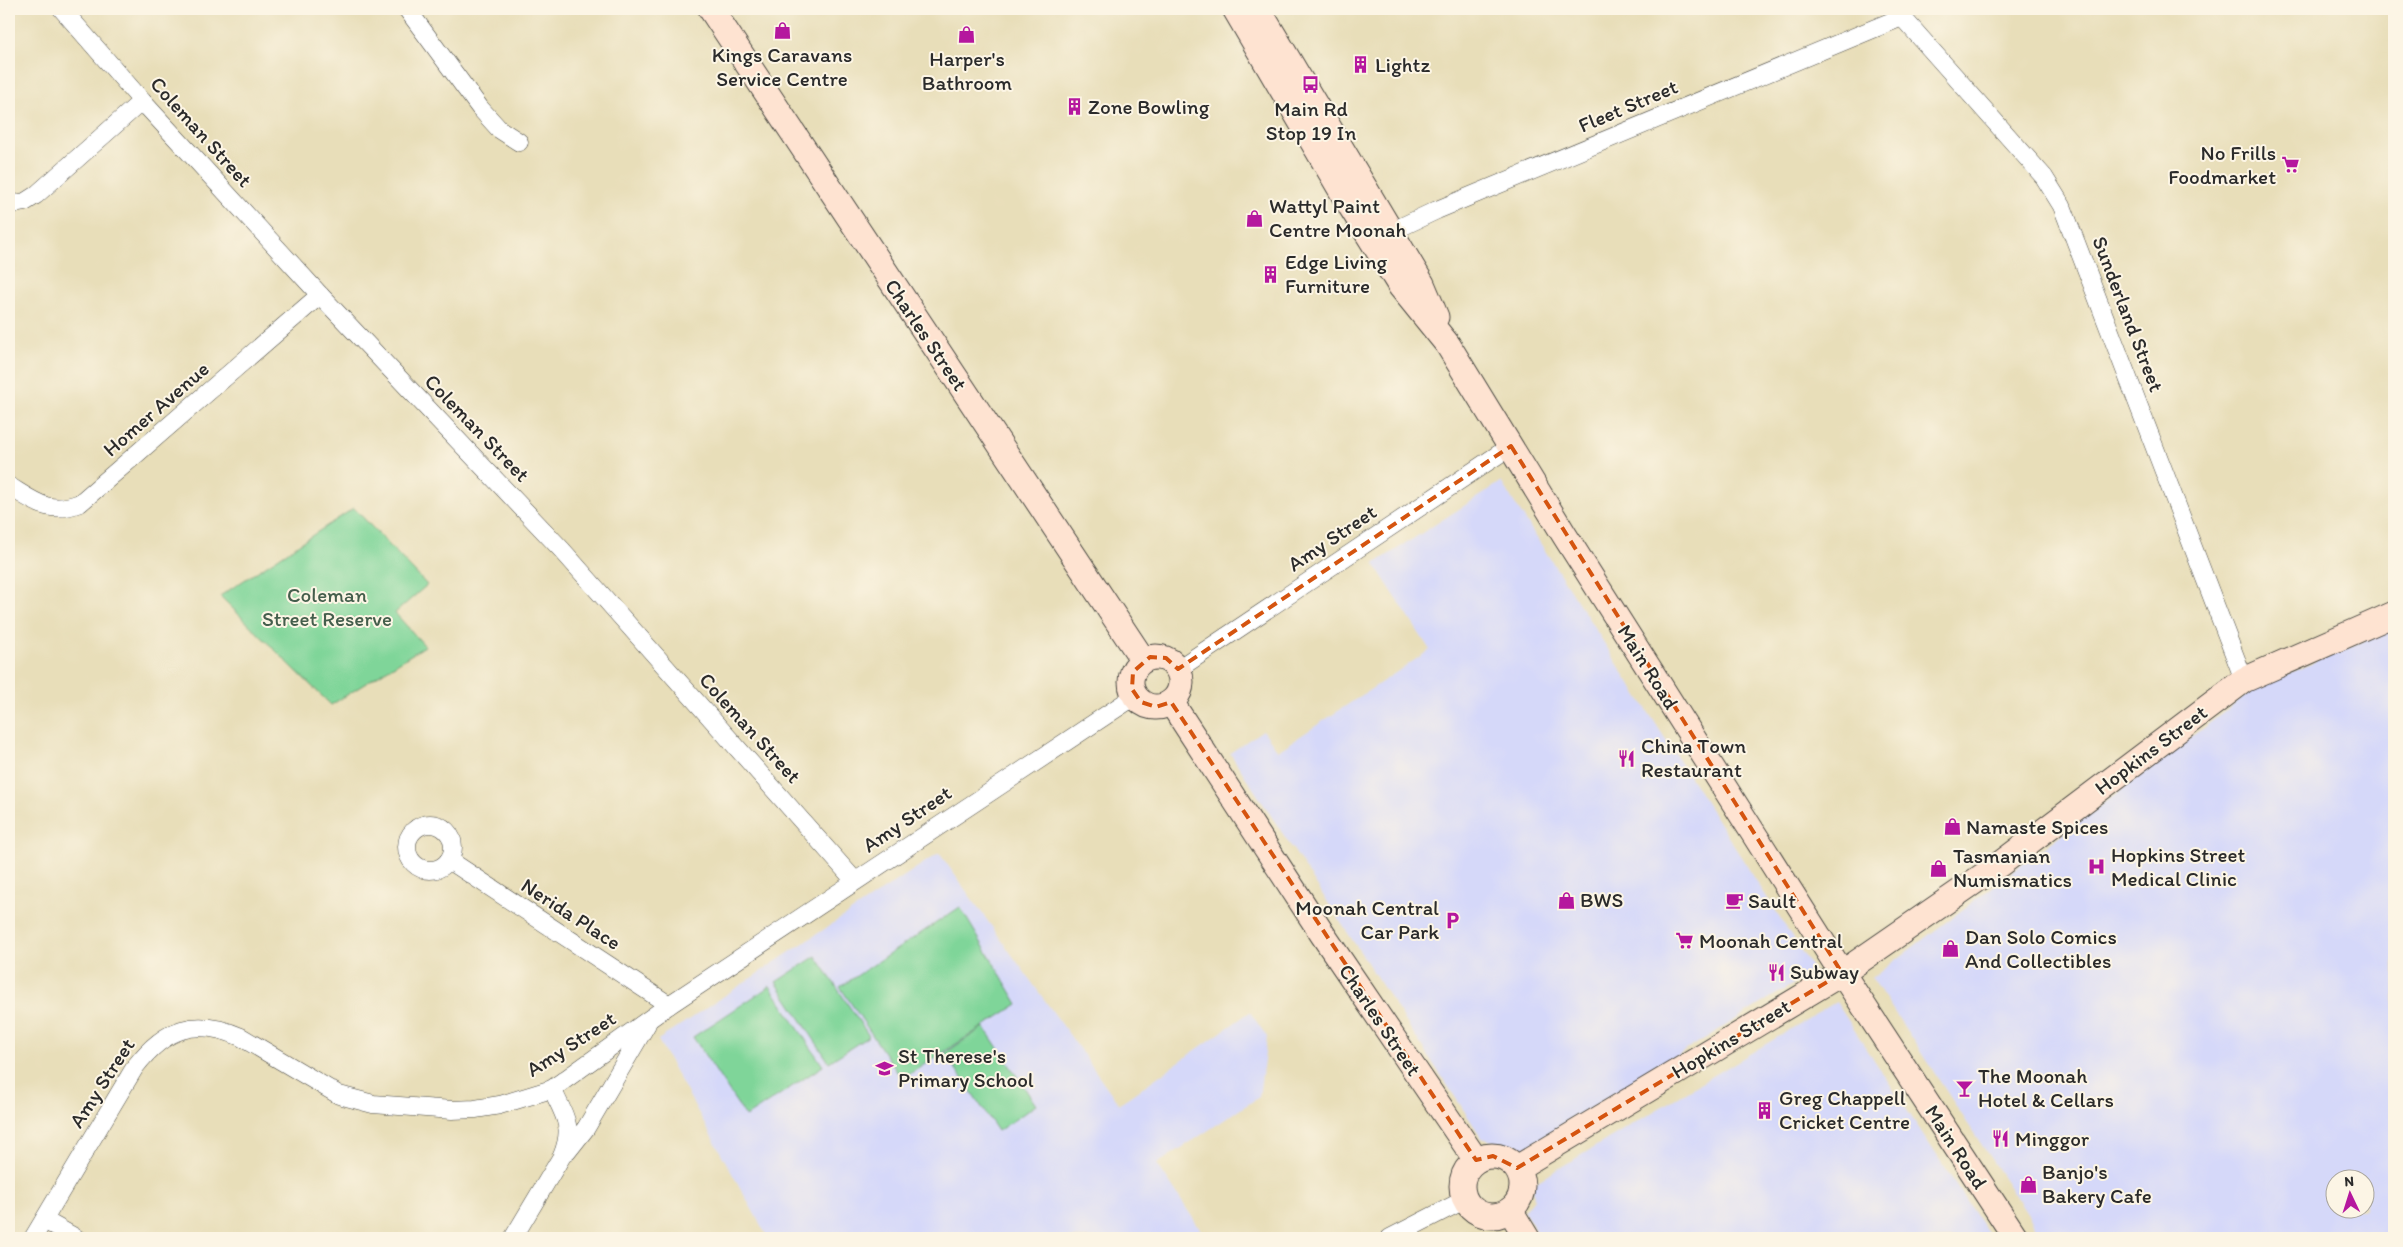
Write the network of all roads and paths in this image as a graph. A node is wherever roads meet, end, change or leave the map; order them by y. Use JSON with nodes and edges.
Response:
{"nodes":[{"id":1,"x":62,"y":9,"type":"edge"},
{"id":2,"x":407,"y":9,"type":"edge"},
{"id":3,"x":711,"y":9,"type":"edge"},
{"id":4,"x":1235,"y":9,"type":"edge"},
{"id":5,"x":1258,"y":9,"type":"edge"},
{"id":6,"x":1898,"y":13,"type":"edge"},
{"id":7,"x":142,"y":101,"type":"junction"},
{"id":8,"x":518,"y":142,"type":"dead end"},
{"id":9,"x":9,"y":205,"type":"edge"},
{"id":10,"x":1381,"y":236,"type":"junction"},
{"id":11,"x":320,"y":295,"type":"junction"},
{"id":12,"x":1511,"y":446,"type":"junction"},
{"id":13,"x":9,"y":486,"type":"edge"},
{"id":14,"x":2394,"y":614,"type":"edge"},
{"id":15,"x":1143,"y":660,"type":"junction"},
{"id":16,"x":1178,"y":669,"type":"junction"},
{"id":17,"x":2244,"y":680,"type":"junction"},
{"id":18,"x":1135,"y":696,"type":"junction"},
{"id":19,"x":1171,"y":702,"type":"junction"},
{"id":20,"x":449,"y":860,"type":"dead end"},
{"id":21,"x":855,"y":881,"type":"junction"},
{"id":22,"x":1842,"y":973,"type":"junction"},
{"id":23,"x":669,"y":1005,"type":"junction"},
{"id":24,"x":649,"y":1019,"type":"junction"},
{"id":25,"x":552,"y":1089,"type":"junction"},
{"id":26,"x":562,"y":1156,"type":"junction"},
{"id":27,"x":1476,"y":1160,"type":"junction"},
{"id":28,"x":1517,"y":1168,"type":"junction"},
{"id":29,"x":1466,"y":1200,"type":"junction"},
{"id":30,"x":1510,"y":1210,"type":"junction"},
{"id":31,"x":44,"y":1220,"type":"junction"},
{"id":32,"x":33,"y":1238,"type":"edge"},
{"id":33,"x":76,"y":1238,"type":"edge"},
{"id":34,"x":513,"y":1238,"type":"edge"},
{"id":35,"x":1390,"y":1238,"type":"edge"},
{"id":36,"x":1527,"y":1238,"type":"edge"},
{"id":37,"x":2016,"y":1238,"type":"edge"}],
"edges":[{"from":1,"to":7,"type":"street","name":"Coleman Street"},
{"from":2,"to":8,"type":"street"},
{"from":3,"to":15,"type":"street","name":"Charles Street"},
{"from":4,"to":10,"type":"street","name":"Main Road"},
{"from":5,"to":10,"type":"street","name":"Main Road"},
{"from":6,"to":10,"type":"street","name":"Fleet Street"},
{"from":6,"to":17,"type":"street","name":"Sunderland Street"},
{"from":7,"to":9,"type":"street"},
{"from":7,"to":11,"type":"street","name":"Coleman Street"},
{"from":10,"to":12,"type":"street","name":"Main Road"},
{"from":11,"to":13,"type":"street","name":"Homer Avenue"},
{"from":11,"to":21,"type":"street","name":"Coleman Street"},
{"from":12,"to":16,"type":"street","name":"Amy Street"},
{"from":12,"to":22,"type":"street","name":"Main Road"},
{"from":14,"to":17,"type":"street","name":"Hopkins Street"},
{"from":15,"to":16,"type":"street"},
{"from":15,"to":18,"type":"street"},
{"from":16,"to":19,"type":"street"},
{"from":17,"to":22,"type":"street","name":"Hopkins Street"},
{"from":18,"to":19,"type":"street"},
{"from":18,"to":21,"type":"street","name":"Amy Street"},
{"from":19,"to":27,"type":"street","name":"Charles Street"},
{"from":20,"to":23,"type":"street","name":"Nerida Place"},
{"from":21,"to":23,"type":"street","name":"Amy Street"},
{"from":22,"to":28,"type":"street","name":"Hopkins Street"},
{"from":22,"to":37,"type":"street","name":"Main Road"},
{"from":23,"to":24,"type":"street","name":"Amy Street"},
{"from":24,"to":25,"type":"street","name":"Amy Street"},
{"from":24,"to":26,"type":"street"},
{"from":25,"to":26,"type":"street"},
{"from":25,"to":31,"type":"street","name":"Amy Street"},
{"from":26,"to":34,"type":"street"},
{"from":27,"to":28,"type":"street"},
{"from":27,"to":29,"type":"street"},
{"from":28,"to":30,"type":"street"},
{"from":29,"to":30,"type":"street"},
{"from":29,"to":35,"type":"street"},
{"from":30,"to":36,"type":"street"},
{"from":31,"to":32,"type":"street","name":"Amy Street"},
{"from":31,"to":33,"type":"street"}]}
